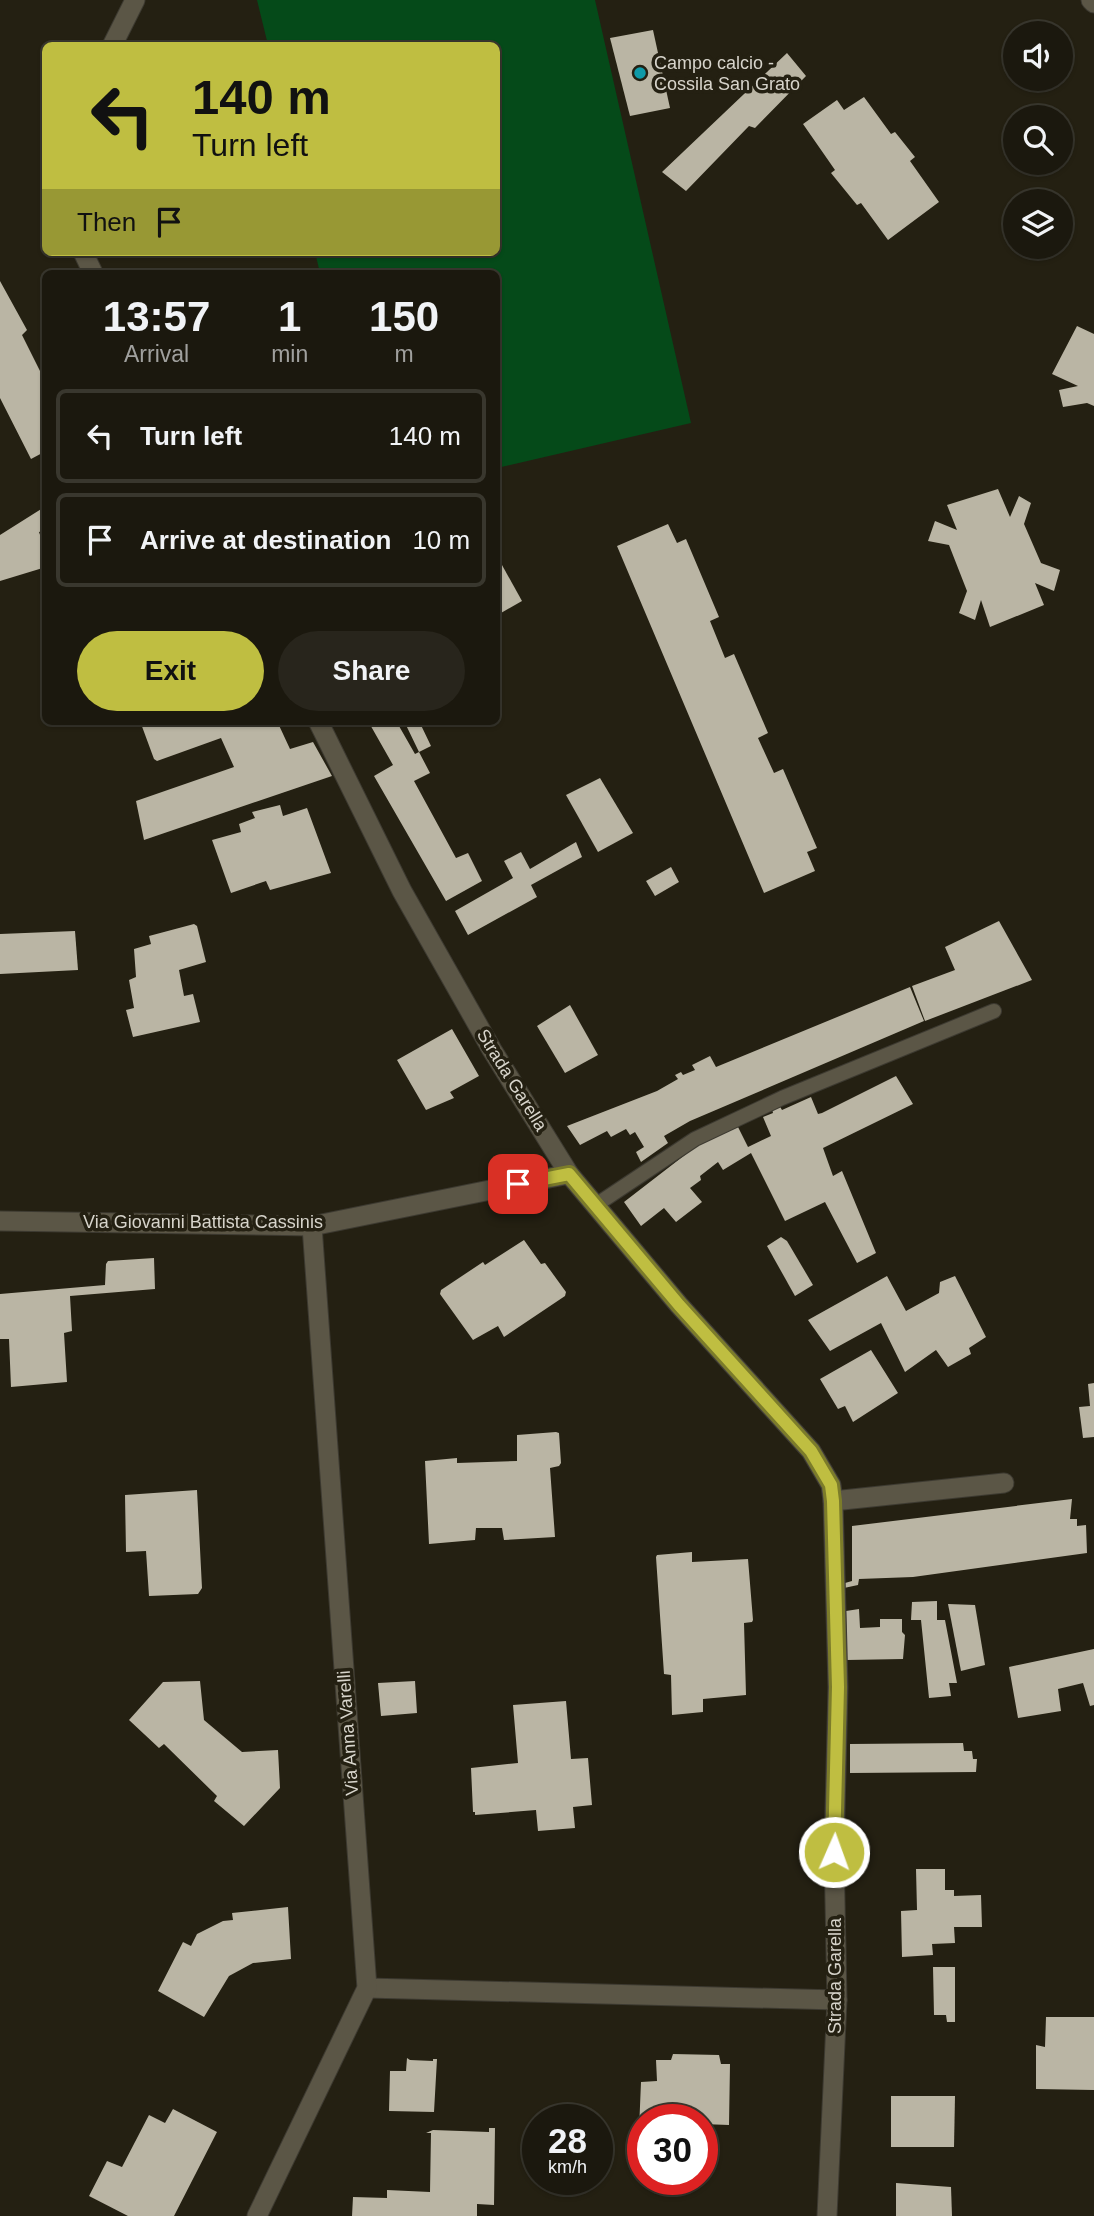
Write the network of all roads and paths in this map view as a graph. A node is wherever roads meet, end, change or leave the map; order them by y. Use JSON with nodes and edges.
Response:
{"nodes":[{"id":1,"x":135,"y":0,"type":"edge"},
{"id":2,"x":115,"y":42,"type":"edge"},
{"id":3,"x":320,"y":725,"type":"edge"},
{"id":4,"x":994,"y":1011,"type":"dead end"},
{"id":5,"x":569,"y":1174,"type":"junction"},
{"id":6,"x":596,"y":1205,"type":"junction"},
{"id":7,"x":0,"y":1222,"type":"edge"},
{"id":8,"x":312,"y":1226,"type":"junction"},
{"id":9,"x":1004,"y":1483,"type":"dead end"},
{"id":10,"x":833,"y":1501,"type":"junction"},
{"id":11,"x":366,"y":1988,"type":"junction"},
{"id":12,"x":837,"y":2000,"type":"junction"},
{"id":13,"x":257,"y":2216,"type":"edge"},
{"id":14,"x":827,"y":2216,"type":"edge"}],
"edges":[{"from":1,"to":2,"type":"street"},
{"from":3,"to":5,"type":"street","name":"Strada Garella"},
{"from":4,"to":6,"type":"lane"},
{"from":5,"to":6,"type":"street","name":"Strada Garella"},
{"from":5,"to":8,"type":"street","name":"Via Giovanni Battista Cassinis"},
{"from":6,"to":10,"type":"street","name":"Strada Garella"},
{"from":7,"to":8,"type":"street","name":"Via Giovanni Battista Cassinis"},
{"from":8,"to":11,"type":"street","name":"Via Anna Varelli"},
{"from":9,"to":10,"type":"street"},
{"from":10,"to":12,"type":"street","name":"Strada Garella"},
{"from":11,"to":12,"type":"street"},
{"from":11,"to":13,"type":"street","name":"Via Anna Varelli"},
{"from":12,"to":14,"type":"street","name":"Strada Garella"}]}
